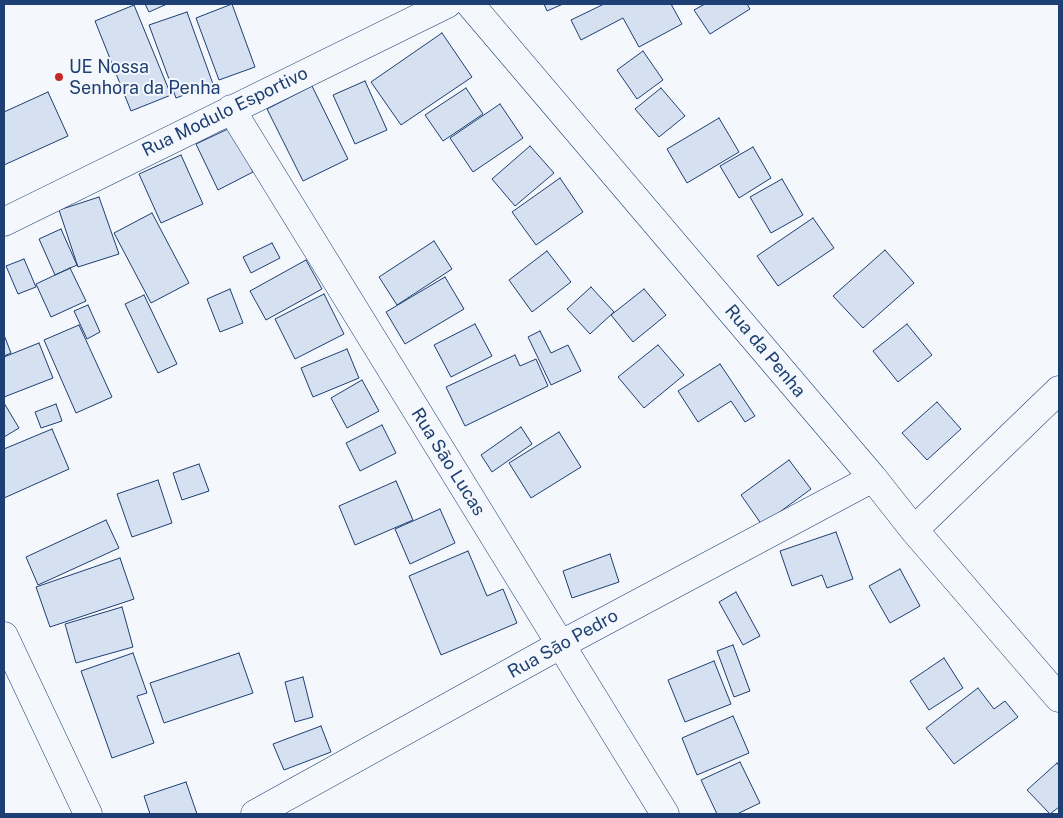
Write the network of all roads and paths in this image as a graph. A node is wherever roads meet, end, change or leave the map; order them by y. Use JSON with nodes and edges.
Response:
{"nodes":[{"id":1,"x":447,"y":4,"type":"edge"},
{"id":2,"x":470,"y":4,"type":"edge"},
{"id":3,"x":231,"y":109,"type":"junction"},
{"id":4,"x":4,"y":222,"type":"edge"},
{"id":5,"x":1059,"y":390,"type":"edge"},
{"id":6,"x":873,"y":478,"type":"junction"},
{"id":7,"x":914,"y":530,"type":"junction"},
{"id":8,"x":4,"y":636,"type":"edge"},
{"id":9,"x":560,"y":645,"type":"junction"},
{"id":10,"x":1059,"y":698,"type":"edge"},
{"id":11,"x":88,"y":814,"type":"edge"},
{"id":12,"x":255,"y":814,"type":"edge"},
{"id":13,"x":666,"y":814,"type":"edge"}],
"edges":[{"from":1,"to":3,"type":"street","name":"Rua Modulo Esportivo"},
{"from":2,"to":6,"type":"street","name":"Rua da Penha"},
{"from":3,"to":4,"type":"street","name":"Rua Modulo Esportivo"},
{"from":3,"to":9,"type":"street","name":"Rua São Lucas"},
{"from":5,"to":7,"type":"street"},
{"from":6,"to":7,"type":"street","name":"Rua da Penha"},
{"from":6,"to":9,"type":"street","name":"Rua São Pedro"},
{"from":7,"to":10,"type":"street","name":"Rua da Penha"},
{"from":8,"to":11,"type":"street"},
{"from":9,"to":12,"type":"street","name":"Rua São Pedro"},
{"from":9,"to":13,"type":"street","name":"Rua São Lucas"}]}
